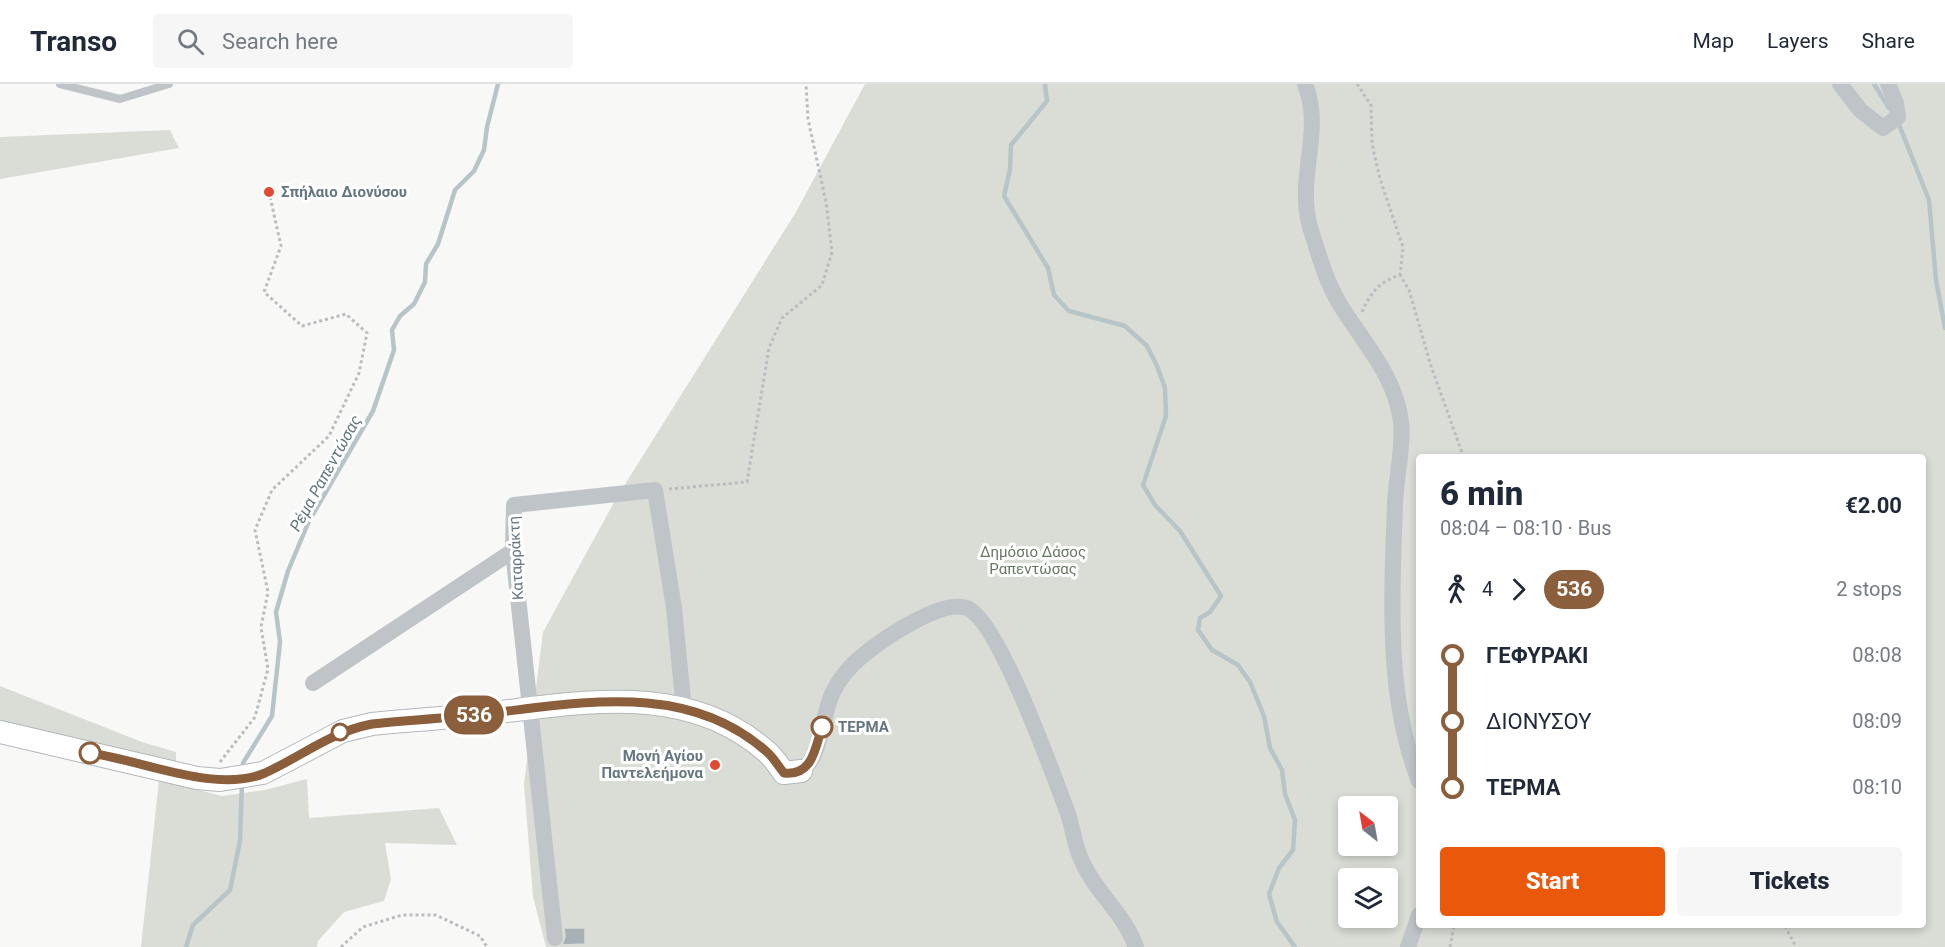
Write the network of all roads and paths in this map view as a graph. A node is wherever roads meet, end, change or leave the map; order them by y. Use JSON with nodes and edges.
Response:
{"nodes":[{"id":1,"x":60,"y":84,"type":"edge"},
{"id":2,"x":169,"y":84,"type":"edge"},
{"id":3,"x":806,"y":84,"type":"edge"},
{"id":4,"x":1305,"y":84,"type":"edge"},
{"id":5,"x":1357,"y":84,"type":"edge"},
{"id":6,"x":1840,"y":84,"type":"edge"},
{"id":7,"x":1888,"y":84,"type":"edge"},
{"id":8,"x":269,"y":192,"type":"dead end"},
{"id":9,"x":1400,"y":275,"type":"junction"},
{"id":10,"x":1356,"y":328,"type":"junction"},
{"id":11,"x":1463,"y":454,"type":"edge"},
{"id":12,"x":655,"y":490,"type":"junction"},
{"id":13,"x":513,"y":551,"type":"junction"},
{"id":14,"x":314,"y":683,"type":"dead end"},
{"id":15,"x":530,"y":708,"type":"junction"},
{"id":16,"x":684,"y":710,"type":"junction"},
{"id":17,"x":0,"y":732,"type":"edge"},
{"id":18,"x":1416,"y":770,"type":"edge"},
{"id":19,"x":801,"y":771,"type":"joint"},
{"id":20,"x":213,"y":780,"type":"junction"},
{"id":21,"x":1416,"y":924,"type":"edge"},
{"id":22,"x":1454,"y":928,"type":"edge"},
{"id":23,"x":1786,"y":928,"type":"edge"},
{"id":24,"x":555,"y":938,"type":"dead end"},
{"id":25,"x":341,"y":947,"type":"edge"},
{"id":26,"x":487,"y":947,"type":"edge"},
{"id":27,"x":1136,"y":947,"type":"edge"},
{"id":28,"x":1408,"y":947,"type":"edge"},
{"id":29,"x":1450,"y":947,"type":"edge"},
{"id":30,"x":1796,"y":947,"type":"edge"}],
"edges":[{"from":1,"to":2,"type":"lane"},
{"from":3,"to":12,"type":"path"},
{"from":4,"to":10,"type":"street"},
{"from":5,"to":9,"type":"path"},
{"from":6,"to":7,"type":"street"},
{"from":8,"to":20,"type":"path"},
{"from":9,"to":10,"type":"path"},
{"from":9,"to":11,"type":"path"},
{"from":10,"to":18,"type":"street"},
{"from":12,"to":13,"type":"street","name":"Καταρράκτη"},
{"from":12,"to":16,"type":"street"},
{"from":13,"to":14,"type":"street"},
{"from":13,"to":15,"type":"street","name":"Καταρράκτη"},
{"from":15,"to":16,"type":"street"},
{"from":15,"to":20,"type":"street"},
{"from":15,"to":24,"type":"street","name":"Καταρράκτη"},
{"from":16,"to":19,"type":"street"},
{"from":17,"to":20,"type":"street"},
{"from":19,"to":27,"type":"street"},
{"from":21,"to":28,"type":"street"},
{"from":22,"to":29,"type":"path"},
{"from":23,"to":30,"type":"path"},
{"from":25,"to":26,"type":"path"}]}
